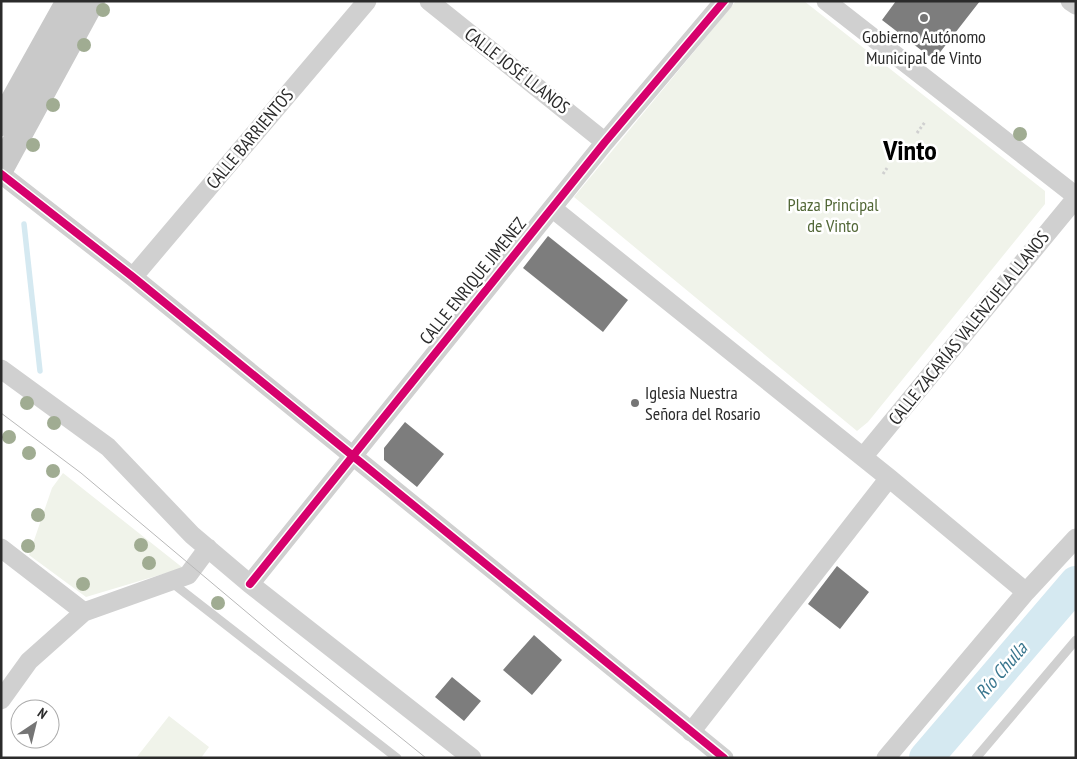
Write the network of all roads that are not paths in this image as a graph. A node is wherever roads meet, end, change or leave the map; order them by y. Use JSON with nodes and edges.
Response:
{"nodes":[{"id":1,"x":69,"y":1,"type":"edge"},
{"id":2,"x":92,"y":1,"type":"edge"},
{"id":3,"x":367,"y":1,"type":"edge"},
{"id":4,"x":429,"y":1,"type":"edge"},
{"id":5,"x":724,"y":1,"type":"edge"},
{"id":6,"x":826,"y":1,"type":"edge"},
{"id":7,"x":1070,"y":1,"type":"edge"},
{"id":8,"x":1076,"y":5,"type":"edge"},
{"id":9,"x":1,"y":123,"type":"edge"},
{"id":10,"x":605,"y":142,"type":"junction"},
{"id":11,"x":1,"y":168,"type":"edge"},
{"id":12,"x":1,"y":174,"type":"edge"},
{"id":13,"x":1076,"y":197,"type":"edge"},
{"id":14,"x":552,"y":208,"type":"junction"},
{"id":15,"x":133,"y":277,"type":"junction"},
{"id":16,"x":1,"y":369,"type":"edge"},
{"id":17,"x":351,"y":455,"type":"junction"},
{"id":18,"x":863,"y":457,"type":"junction"},
{"id":19,"x":889,"y":478,"type":"junction"},
{"id":20,"x":1076,"y":538,"type":"edge"},
{"id":21,"x":1,"y":548,"type":"edge"},
{"id":22,"x":208,"y":548,"type":"junction"},
{"id":23,"x":171,"y":582,"type":"junction"},
{"id":24,"x":250,"y":584,"type":"junction"},
{"id":25,"x":1026,"y":592,"type":"junction"},
{"id":26,"x":84,"y":612,"type":"junction"},
{"id":27,"x":1076,"y":640,"type":"edge"},
{"id":28,"x":1,"y":700,"type":"edge"},
{"id":29,"x":691,"y":732,"type":"junction"},
{"id":30,"x":397,"y":758,"type":"edge"},
{"id":31,"x":472,"y":758,"type":"edge"},
{"id":32,"x":724,"y":758,"type":"edge"},
{"id":33,"x":886,"y":758,"type":"edge"},
{"id":34,"x":976,"y":758,"type":"edge"}],
"edges":[{"from":1,"to":9,"type":"main road"},
{"from":2,"to":11,"type":"main road"},
{"from":3,"to":15,"type":"street","name":"CALLE BARRIENTOS"},
{"from":4,"to":10,"type":"street","name":"CALLE JOSÉ LLANOS"},
{"from":5,"to":10,"type":"street","name":"CALLE ENRIQUE JIMENEZ"},
{"from":6,"to":13,"type":"street"},
{"from":7,"to":8,"type":"street"},
{"from":10,"to":14,"type":"street","name":"CALLE ENRIQUE JIMENEZ"},
{"from":12,"to":15,"type":"street"},
{"from":13,"to":18,"type":"street","name":"CALLE ZACARÍAS VALENZUELA LLANOS"},
{"from":14,"to":17,"type":"street","name":"CALLE ENRIQUE JIMENEZ"},
{"from":14,"to":18,"type":"street"},
{"from":15,"to":17,"type":"street"},
{"from":16,"to":22,"type":"street"},
{"from":17,"to":24,"type":"street","name":"CALLE ENRIQUE JIMENEZ"},
{"from":17,"to":29,"type":"street"},
{"from":18,"to":19,"type":"street"},
{"from":19,"to":25,"type":"street"},
{"from":19,"to":29,"type":"street"},
{"from":20,"to":25,"type":"street"},
{"from":21,"to":26,"type":"street"},
{"from":22,"to":23,"type":"street"},
{"from":22,"to":24,"type":"street"},
{"from":23,"to":26,"type":"street"},
{"from":23,"to":30,"type":"lane"},
{"from":24,"to":31,"type":"street"},
{"from":25,"to":33,"type":"street"},
{"from":26,"to":28,"type":"street"},
{"from":27,"to":34,"type":"lane"},
{"from":29,"to":32,"type":"street"}]}
